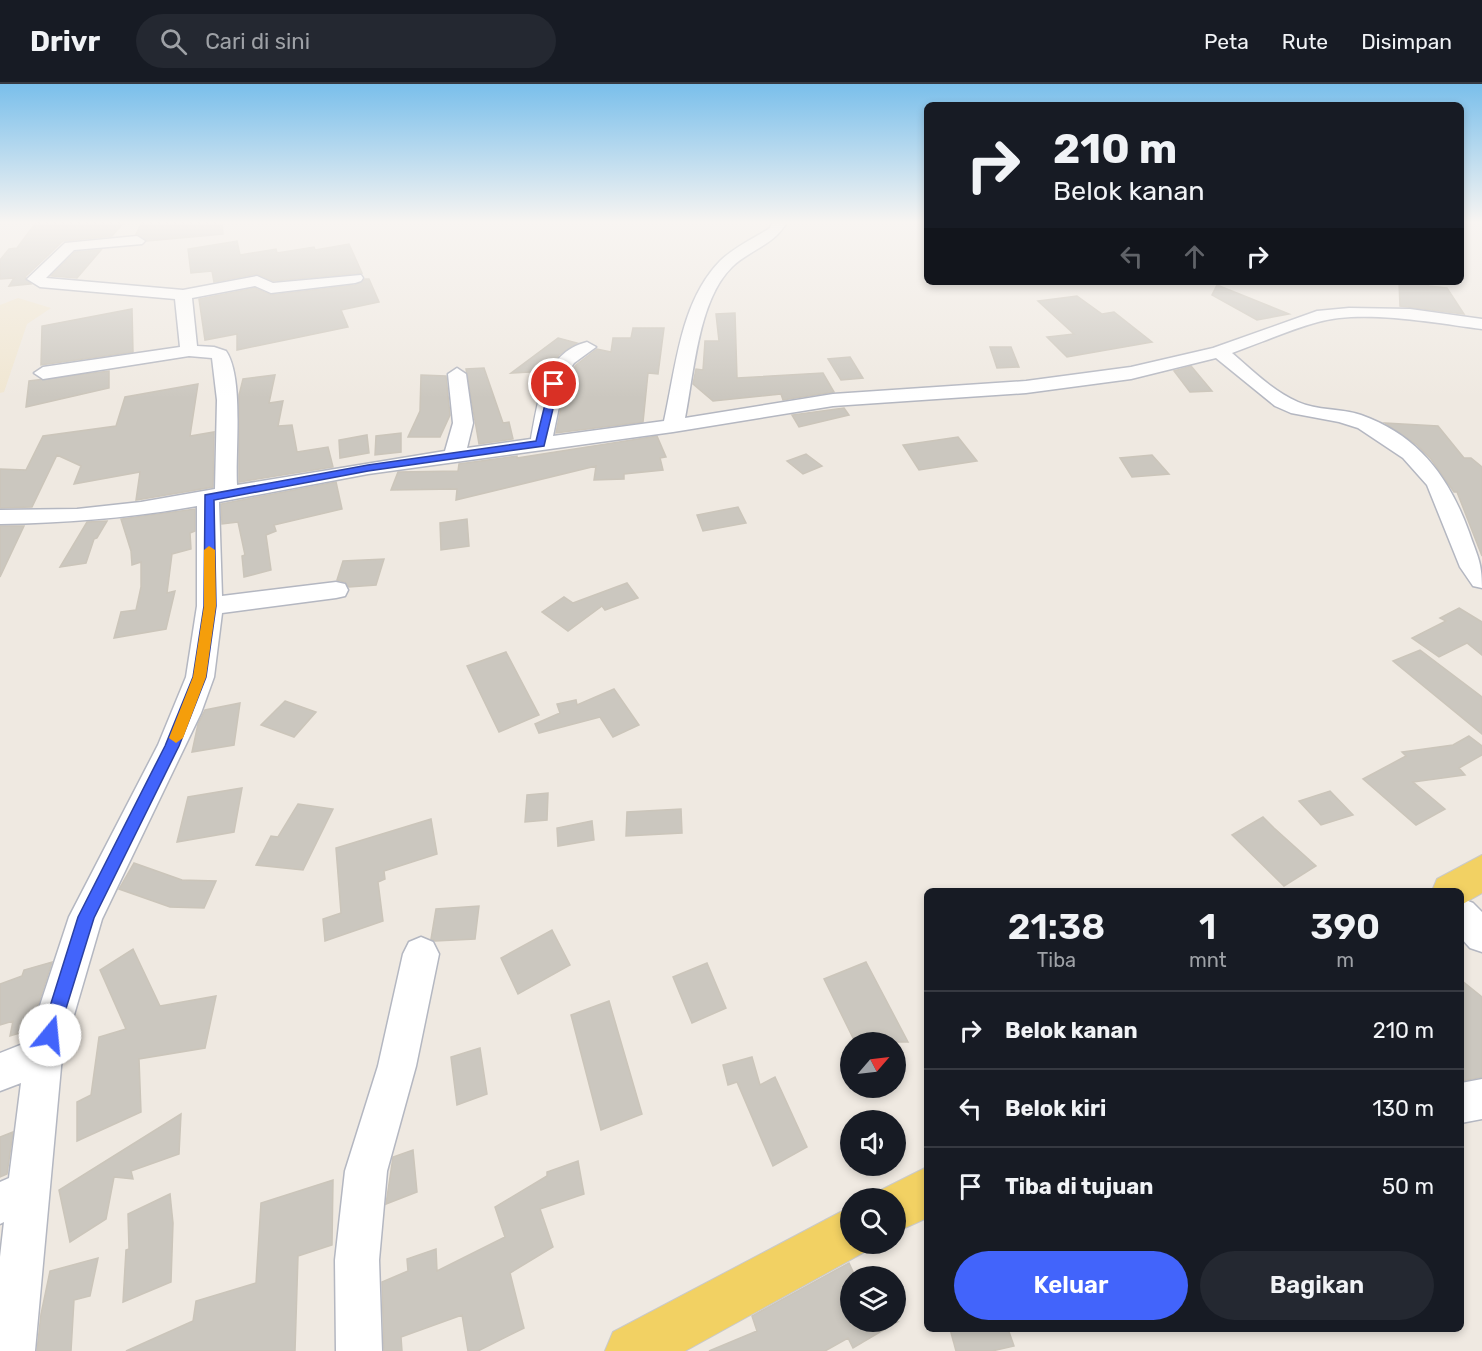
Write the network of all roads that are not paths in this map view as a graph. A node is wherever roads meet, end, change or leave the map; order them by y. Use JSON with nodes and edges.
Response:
{"nodes":[{"id":1,"x":37,"y":280,"type":"edge"},
{"id":2,"x":337,"y":280,"type":"edge"},
{"id":3,"x":712,"y":280,"type":"edge"},
{"id":4,"x":183,"y":295,"type":"junction"},
{"id":5,"x":1482,"y":324,"type":"edge"},
{"id":6,"x":587,"y":347,"type":"dead end"},
{"id":7,"x":189,"y":351,"type":"junction"},
{"id":8,"x":1219,"y":352,"type":"junction"},
{"id":9,"x":43,"y":373,"type":"dead end"},
{"id":10,"x":457,"y":374,"type":"dead end"},
{"id":11,"x":673,"y":426,"type":"junction"},
{"id":12,"x":541,"y":444,"type":"junction"},
{"id":13,"x":455,"y":454,"type":"junction"},
{"id":14,"x":217,"y":496,"type":"junction"},
{"id":15,"x":0,"y":517,"type":"edge"},
{"id":16,"x":1482,"y":580,"type":"edge"},
{"id":17,"x":336,"y":590,"type":"dead end"},
{"id":18,"x":210,"y":606,"type":"junction"},
{"id":19,"x":1482,"y":872,"type":"edge"},
{"id":20,"x":1456,"y":888,"type":"edge"},
{"id":21,"x":1464,"y":917,"type":"edge"},
{"id":22,"x":1482,"y":936,"type":"edge"},
{"id":23,"x":421,"y":954,"type":"dead end"},
{"id":24,"x":43,"y":1056,"type":"junction"},
{"id":25,"x":0,"y":1072,"type":"edge"},
{"id":26,"x":1482,"y":1099,"type":"edge"},
{"id":27,"x":1464,"y":1104,"type":"edge"},
{"id":28,"x":924,"y":1193,"type":"edge"},
{"id":29,"x":15,"y":1197,"type":"edge"},
{"id":30,"x":906,"y":1203,"type":"edge"},
{"id":31,"x":840,"y":1238,"type":"edge"},
{"id":32,"x":12,"y":1351,"type":"edge"},
{"id":33,"x":359,"y":1351,"type":"edge"},
{"id":34,"x":632,"y":1351,"type":"edge"}],
"edges":[{"from":1,"to":4,"type":"street"},
{"from":2,"to":4,"type":"street"},
{"from":3,"to":11,"type":"street"},
{"from":4,"to":7,"type":"street"},
{"from":5,"to":8,"type":"street"},
{"from":6,"to":12,"type":"street"},
{"from":7,"to":9,"type":"street"},
{"from":7,"to":14,"type":"street"},
{"from":8,"to":11,"type":"street"},
{"from":8,"to":16,"type":"street"},
{"from":10,"to":13,"type":"street"},
{"from":11,"to":12,"type":"street"},
{"from":12,"to":13,"type":"street"},
{"from":13,"to":14,"type":"street"},
{"from":14,"to":15,"type":"street"},
{"from":14,"to":18,"type":"street"},
{"from":17,"to":18,"type":"street"},
{"from":18,"to":24,"type":"street"},
{"from":19,"to":20,"type":"main road"},
{"from":21,"to":22,"type":"street"},
{"from":23,"to":33,"type":"street"},
{"from":24,"to":25,"type":"street"},
{"from":24,"to":29,"type":"street"},
{"from":26,"to":27,"type":"street"},
{"from":28,"to":30,"type":"main road"},
{"from":29,"to":32,"type":"street"},
{"from":31,"to":34,"type":"main road"}]}
